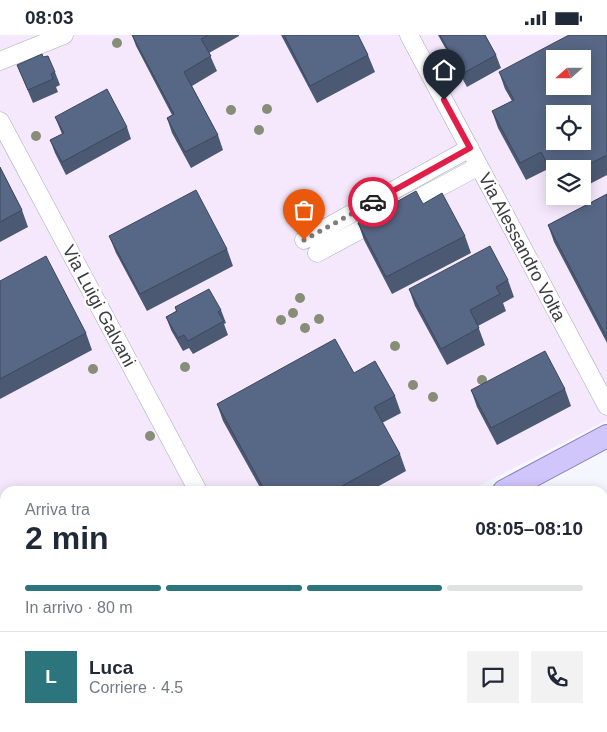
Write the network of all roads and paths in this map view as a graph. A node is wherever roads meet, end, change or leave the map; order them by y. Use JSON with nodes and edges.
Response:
{"nodes":[{"id":1,"x":64,"y":35,"type":"edge"},
{"id":2,"x":409,"y":35,"type":"edge"},
{"id":3,"x":0,"y":61,"type":"edge"},
{"id":4,"x":0,"y":121,"type":"edge"},
{"id":5,"x":470,"y":148,"type":"junction"},
{"id":6,"x":479,"y":165,"type":"junction"},
{"id":7,"x":366,"y":206,"type":"junction"},
{"id":8,"x":374,"y":222,"type":"junction"},
{"id":9,"x":304,"y":240,"type":"dead end"},
{"id":10,"x":317,"y":253,"type":"dead end"},
{"id":11,"x":607,"y":406,"type":"edge"},
{"id":12,"x":607,"y":436,"type":"edge"},
{"id":13,"x":195,"y":486,"type":"edge"},
{"id":14,"x":513,"y":486,"type":"edge"}],
"edges":[{"from":1,"to":3,"type":"street"},
{"from":2,"to":5,"type":"street","name":"Via Alessandro Volta"},
{"from":4,"to":13,"type":"street","name":"Via Luigi Galvani"},
{"from":5,"to":6,"type":"street","name":"Via Alessandro Volta"},
{"from":5,"to":7,"type":"street"},
{"from":6,"to":8,"type":"street"},
{"from":6,"to":11,"type":"street","name":"Via Alessandro Volta"},
{"from":7,"to":8,"type":"street"},
{"from":7,"to":9,"type":"street"},
{"from":8,"to":10,"type":"street"},
{"from":12,"to":14,"type":"main road"}]}
